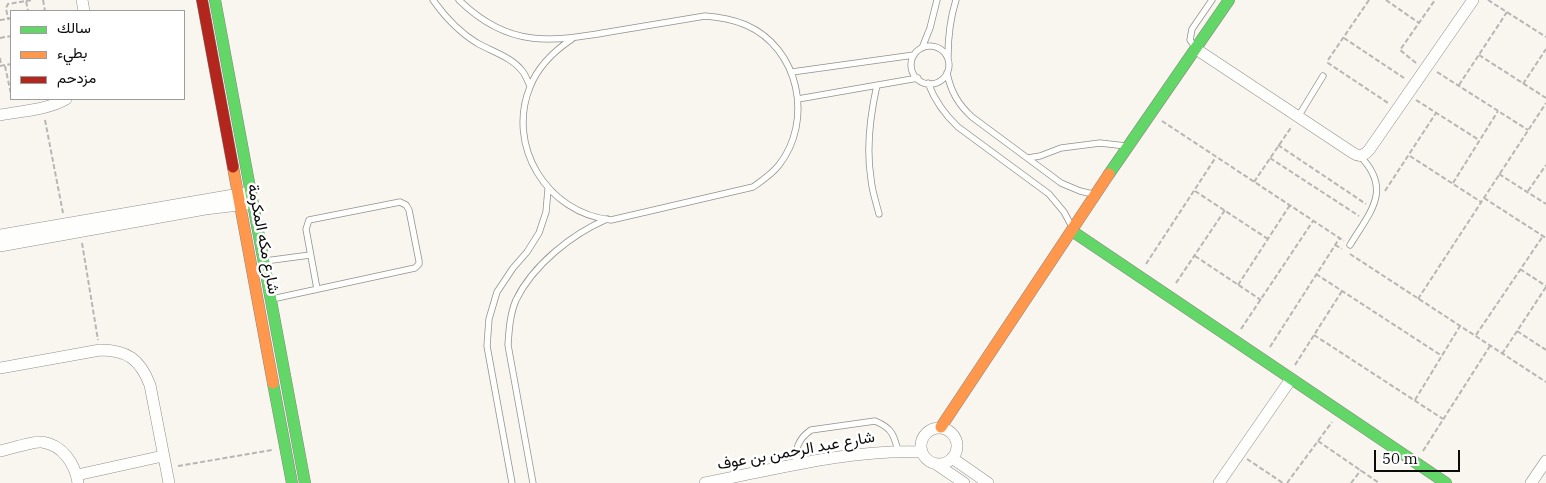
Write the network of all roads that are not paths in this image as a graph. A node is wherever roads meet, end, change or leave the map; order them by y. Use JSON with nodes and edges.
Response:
{"nodes":[{"id":1,"x":202,"y":0,"type":"edge"},
{"id":2,"x":215,"y":0,"type":"edge"},
{"id":3,"x":432,"y":0,"type":"edge"},
{"id":4,"x":459,"y":0,"type":"edge"},
{"id":5,"x":937,"y":0,"type":"edge"},
{"id":6,"x":956,"y":0,"type":"edge"},
{"id":7,"x":1212,"y":0,"type":"edge"},
{"id":8,"x":1229,"y":0,"type":"edge"},
{"id":9,"x":1473,"y":0,"type":"edge"},
{"id":10,"x":572,"y":39,"type":"junction"},
{"id":11,"x":921,"y":48,"type":"junction"},
{"id":12,"x":1196,"y":48,"type":"junction"},
{"id":13,"x":914,"y":55,"type":"junction"},
{"id":14,"x":948,"y":57,"type":"junction"},
{"id":15,"x":792,"y":72,"type":"junction"},
{"id":16,"x":947,"y":73,"type":"junction"},
{"id":17,"x":1324,"y":76,"type":"dead end"},
{"id":18,"x":918,"y":78,"type":"junction"},
{"id":19,"x":928,"y":83,"type":"junction"},
{"id":20,"x":877,"y":85,"type":"junction"},
{"id":21,"x":530,"y":86,"type":"junction"},
{"id":22,"x":798,"y":99,"type":"junction"},
{"id":23,"x":64,"y":100,"type":"edge"},
{"id":24,"x":0,"y":115,"type":"edge"},
{"id":25,"x":1298,"y":117,"type":"junction"},
{"id":26,"x":1128,"y":146,"type":"junction"},
{"id":27,"x":1360,"y":156,"type":"junction"},
{"id":28,"x":1028,"y":158,"type":"junction"},
{"id":29,"x":548,"y":189,"type":"junction"},
{"id":30,"x":1098,"y":193,"type":"junction"},
{"id":31,"x":246,"y":199,"type":"junction"},
{"id":32,"x":879,"y":214,"type":"dead end"},
{"id":33,"x":606,"y":219,"type":"junction"},
{"id":34,"x":1072,"y":231,"type":"junction"},
{"id":35,"x":0,"y":235,"type":"edge"},
{"id":36,"x":1350,"y":245,"type":"road end"},
{"id":37,"x":0,"y":246,"type":"edge"},
{"id":38,"x":310,"y":255,"type":"junction"},
{"id":39,"x":263,"y":261,"type":"junction"},
{"id":40,"x":316,"y":289,"type":"junction"},
{"id":41,"x":270,"y":299,"type":"junction"},
{"id":42,"x":0,"y":368,"type":"edge"},
{"id":43,"x":1289,"y":378,"type":"junction"},
{"id":44,"x":941,"y":428,"type":"junction"},
{"id":45,"x":0,"y":451,"type":"edge"},
{"id":46,"x":898,"y":451,"type":"junction"},
{"id":47,"x":922,"y":452,"type":"junction"},
{"id":48,"x":163,"y":456,"type":"junction"},
{"id":49,"x":952,"y":458,"type":"junction"},
{"id":50,"x":1546,"y":461,"type":"edge"},
{"id":51,"x":936,"y":464,"type":"junction"},
{"id":52,"x":796,"y":465,"type":"junction"},
{"id":53,"x":758,"y":478,"type":"edge"},
{"id":54,"x":78,"y":479,"type":"edge"},
{"id":55,"x":168,"y":483,"type":"edge"},
{"id":56,"x":292,"y":483,"type":"edge"},
{"id":57,"x":305,"y":483,"type":"edge"},
{"id":58,"x":512,"y":483,"type":"edge"},
{"id":59,"x":533,"y":483,"type":"edge"},
{"id":60,"x":705,"y":483,"type":"edge"},
{"id":61,"x":964,"y":483,"type":"edge"},
{"id":62,"x":988,"y":483,"type":"edge"},
{"id":63,"x":1219,"y":483,"type":"edge"},
{"id":64,"x":1446,"y":483,"type":"edge"},
{"id":65,"x":1532,"y":483,"type":"edge"}],
"edges":[{"from":1,"to":31,"type":"street","name":"شارع مكه المكرمة"},
{"from":2,"to":31,"type":"street","name":"شارع مكه المكرمة"},
{"from":3,"to":21,"type":"lane"},
{"from":4,"to":10,"type":"lane"},
{"from":5,"to":11,"type":"lane"},
{"from":6,"to":14,"type":"lane"},
{"from":7,"to":12,"type":"lane"},
{"from":8,"to":12,"type":"street"},
{"from":9,"to":27,"type":"street"},
{"from":10,"to":15,"type":"lane"},
{"from":10,"to":21,"type":"lane"},
{"from":11,"to":13,"type":"lane"},
{"from":11,"to":14,"type":"lane"},
{"from":12,"to":25,"type":"street"},
{"from":12,"to":26,"type":"street"},
{"from":13,"to":15,"type":"lane"},
{"from":13,"to":18,"type":"lane"},
{"from":14,"to":16,"type":"lane"},
{"from":15,"to":22,"type":"lane"},
{"from":16,"to":19,"type":"lane"},
{"from":16,"to":28,"type":"lane"},
{"from":17,"to":25,"type":"lane"},
{"from":18,"to":19,"type":"lane"},
{"from":18,"to":20,"type":"lane"},
{"from":19,"to":34,"type":"lane"},
{"from":20,"to":22,"type":"lane"},
{"from":20,"to":32,"type":"lane"},
{"from":21,"to":29,"type":"lane"},
{"from":22,"to":33,"type":"lane"},
{"from":23,"to":24,"type":"street"},
{"from":25,"to":27,"type":"street"},
{"from":26,"to":28,"type":"lane"},
{"from":26,"to":30,"type":"street"},
{"from":27,"to":36,"type":"lane"},
{"from":28,"to":30,"type":"lane"},
{"from":29,"to":33,"type":"lane"},
{"from":29,"to":58,"type":"lane"},
{"from":30,"to":34,"type":"street"},
{"from":31,"to":35,"type":"street"},
{"from":31,"to":37,"type":"street"},
{"from":31,"to":39,"type":"street","name":"شارع مكه المكرمة"},
{"from":31,"to":56,"type":"street","name":"شارع مكه المكرمة"},
{"from":33,"to":59,"type":"lane"},
{"from":34,"to":43,"type":"street"},
{"from":34,"to":44,"type":"street"},
{"from":38,"to":39,"type":"lane"},
{"from":38,"to":40,"type":"lane"},
{"from":38,"to":40,"type":"lane"},
{"from":39,"to":41,"type":"street","name":"شارع مكه المكرمة"},
{"from":40,"to":41,"type":"lane"},
{"from":41,"to":57,"type":"street","name":"شارع مكه المكرمة"},
{"from":42,"to":48,"type":"street"},
{"from":43,"to":63,"type":"street"},
{"from":43,"to":64,"type":"street"},
{"from":44,"to":47,"type":"street"},
{"from":44,"to":49,"type":"street"},
{"from":45,"to":54,"type":"street"},
{"from":46,"to":47,"type":"street","name":"شارع عبد الرحمن بن عوف"},
{"from":46,"to":52,"type":"street","name":"شارع عبد الرحمن بن عوف"},
{"from":46,"to":52,"type":"lane"},
{"from":47,"to":51,"type":"street"},
{"from":48,"to":54,"type":"street"},
{"from":48,"to":55,"type":"street"},
{"from":49,"to":51,"type":"street"},
{"from":49,"to":62,"type":"street"},
{"from":50,"to":65,"type":"street"},
{"from":51,"to":61,"type":"street"},
{"from":52,"to":53,"type":"street","name":"شارع عبد الرحمن بن عوف"},
{"from":53,"to":60,"type":"street","name":"شارع عبد الرحمن بن عوف"}]}
